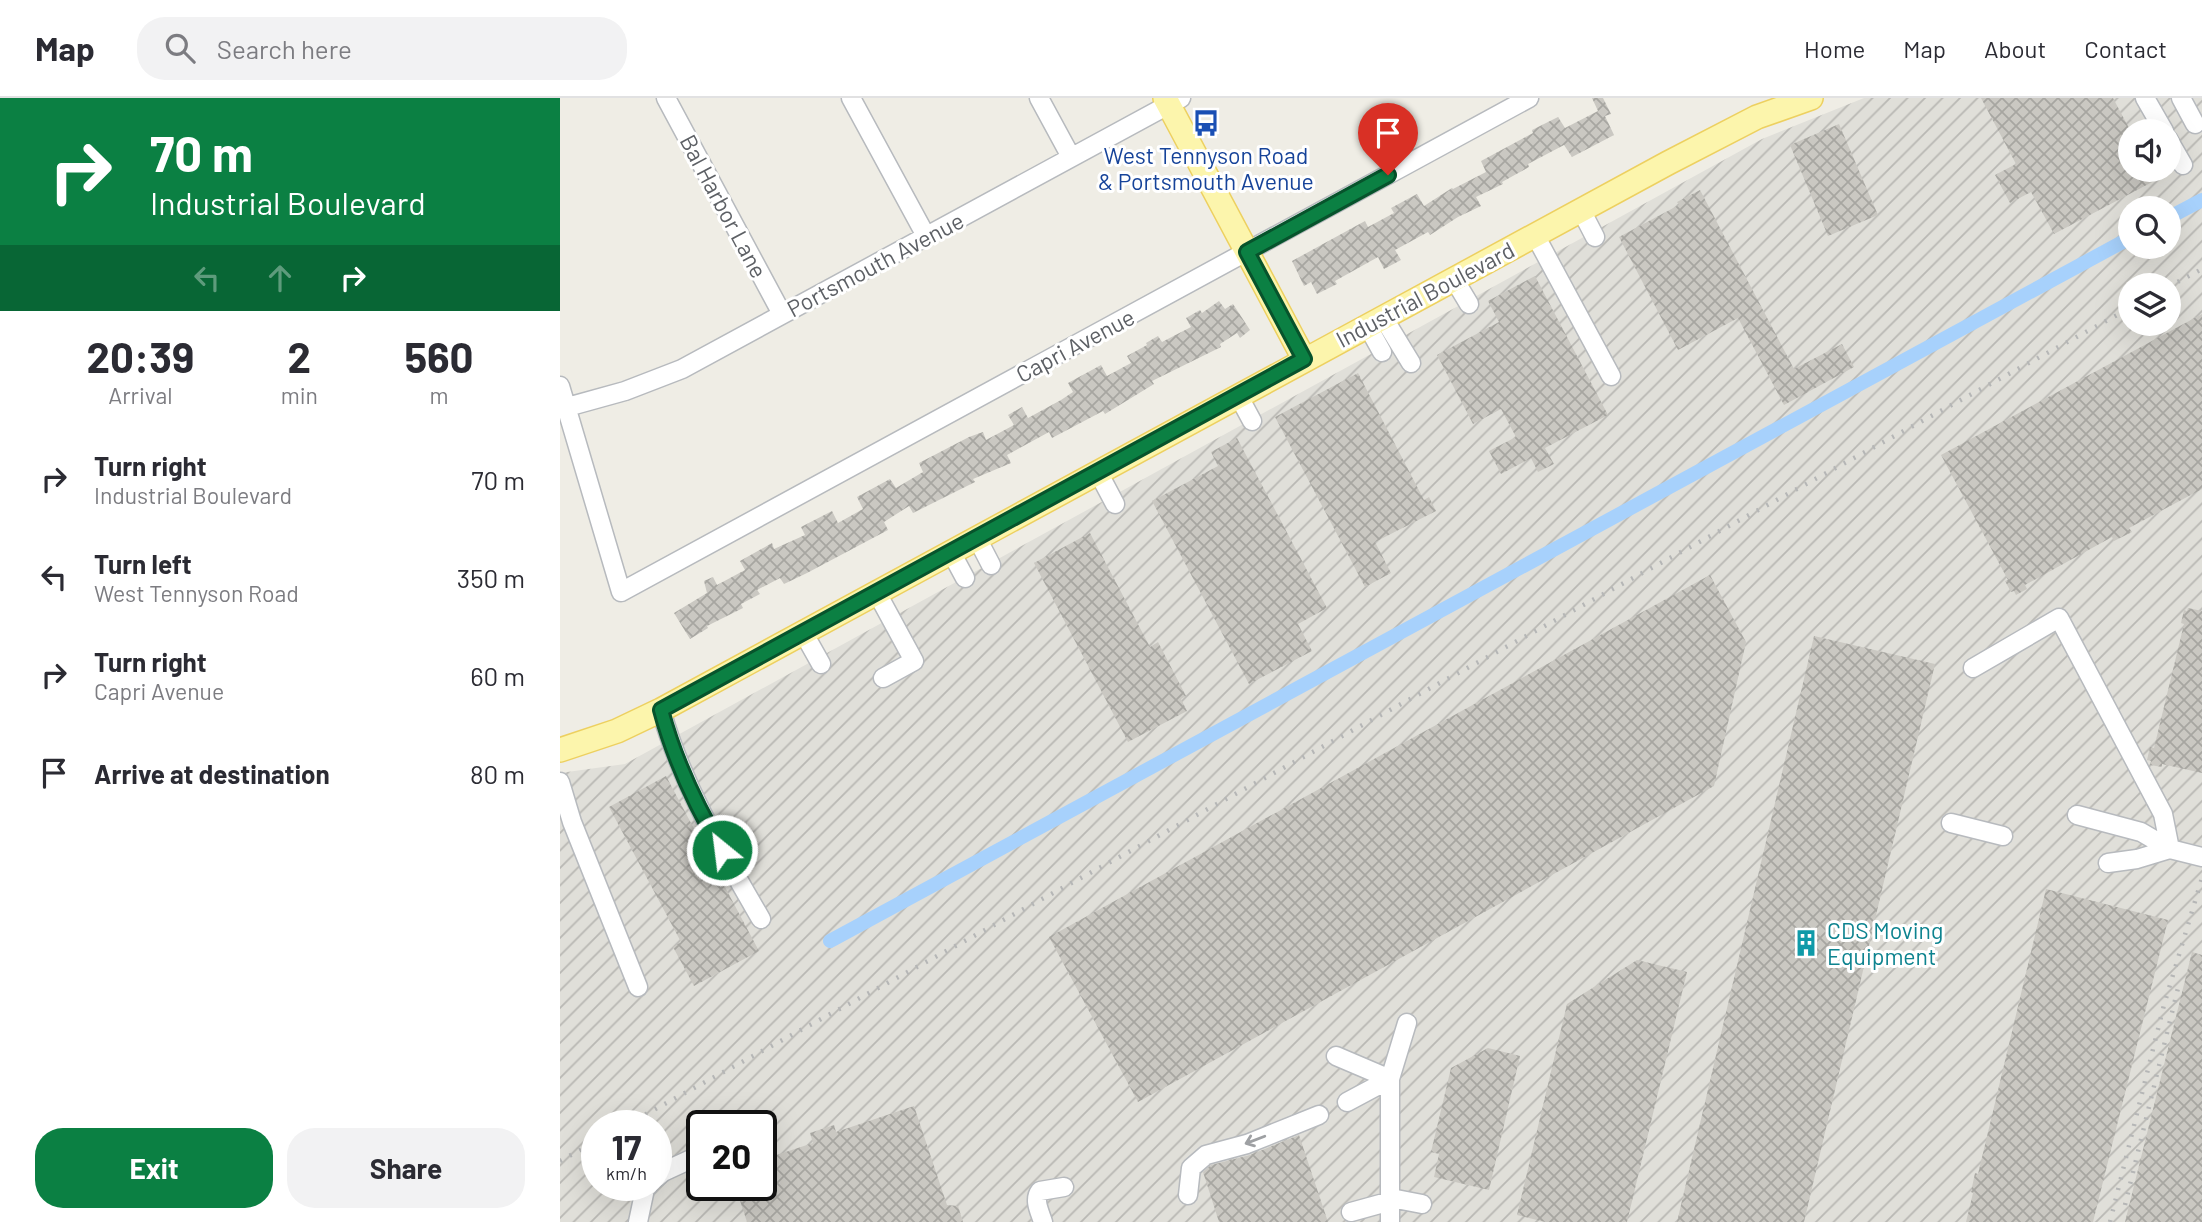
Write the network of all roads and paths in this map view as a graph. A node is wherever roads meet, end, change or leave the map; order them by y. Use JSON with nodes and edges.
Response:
{"nodes":[{"id":1,"x":666,"y":98,"type":"edge"},
{"id":2,"x":851,"y":98,"type":"edge"},
{"id":3,"x":1039,"y":98,"type":"edge"},
{"id":4,"x":1529,"y":98,"type":"edge"},
{"id":5,"x":1811,"y":98,"type":"edge"},
{"id":6,"x":2145,"y":98,"type":"edge"},
{"id":7,"x":2181,"y":98,"type":"edge"},
{"id":8,"x":1171,"y":100,"type":"edge"},
{"id":9,"x":2157,"y":119,"type":"edge"},
{"id":10,"x":2195,"y":124,"type":"dead end"},
{"id":11,"x":1071,"y":157,"type":"junction"},
{"id":12,"x":2181,"y":162,"type":"edge"},
{"id":13,"x":2183,"y":165,"type":"dead end"},
{"id":14,"x":1581,"y":211,"type":"junction"},
{"id":15,"x":1535,"y":235,"type":"junction"},
{"id":16,"x":926,"y":236,"type":"junction"},
{"id":17,"x":1595,"y":237,"type":"dead end"},
{"id":18,"x":1247,"y":252,"type":"junction"},
{"id":19,"x":1454,"y":279,"type":"junction"},
{"id":20,"x":1469,"y":304,"type":"dead end"},
{"id":21,"x":782,"y":314,"type":"junction"},
{"id":22,"x":1375,"y":321,"type":"junction"},
{"id":23,"x":1382,"y":352,"type":"dead end"},
{"id":24,"x":1304,"y":359,"type":"junction"},
{"id":25,"x":1411,"y":363,"type":"dead end"},
{"id":26,"x":1611,"y":376,"type":"dead end"},
{"id":27,"x":560,"y":386,"type":"edge"},
{"id":28,"x":1238,"y":395,"type":"junction"},
{"id":29,"x":563,"y":408,"type":"edge"},
{"id":30,"x":1252,"y":421,"type":"dead end"},
{"id":31,"x":1098,"y":472,"type":"junction"},
{"id":32,"x":1115,"y":504,"type":"dead end"},
{"id":33,"x":977,"y":538,"type":"junction"},
{"id":34,"x":951,"y":552,"type":"junction"},
{"id":35,"x":991,"y":565,"type":"dead end"},
{"id":36,"x":965,"y":578,"type":"dead end"},
{"id":37,"x":877,"y":593,"type":"junction"},
{"id":38,"x":803,"y":632,"type":"junction"},
{"id":39,"x":821,"y":664,"type":"dead end"},
{"id":40,"x":1973,"y":668,"type":"dead end"},
{"id":41,"x":883,"y":678,"type":"dead end"},
{"id":42,"x":661,"y":710,"type":"junction"},
{"id":43,"x":560,"y":750,"type":"edge"},
{"id":44,"x":560,"y":782,"type":"edge"},
{"id":45,"x":2077,"y":815,"type":"dead end"},
{"id":46,"x":1951,"y":823,"type":"dead end"},
{"id":47,"x":2003,"y":836,"type":"dead end"},
{"id":48,"x":2170,"y":849,"type":"junction"},
{"id":49,"x":2202,"y":857,"type":"edge"},
{"id":50,"x":2108,"y":863,"type":"dead end"},
{"id":51,"x":761,"y":919,"type":"dead end"},
{"id":52,"x":638,"y":987,"type":"dead end"},
{"id":53,"x":1408,"y":1023,"type":"dead end"},
{"id":54,"x":1336,"y":1056,"type":"dead end"},
{"id":55,"x":1390,"y":1079,"type":"junction"},
{"id":56,"x":1347,"y":1102,"type":"dead end"},
{"id":57,"x":1319,"y":1115,"type":"dead end"},
{"id":58,"x":1064,"y":1187,"type":"dead end"},
{"id":59,"x":1188,"y":1195,"type":"dead end"},
{"id":60,"x":1391,"y":1199,"type":"junction"},
{"id":61,"x":642,"y":1201,"type":"edge"},
{"id":62,"x":1422,"y":1204,"type":"dead end"},
{"id":63,"x":1351,"y":1212,"type":"dead end"},
{"id":64,"x":638,"y":1222,"type":"edge"},
{"id":65,"x":1043,"y":1222,"type":"edge"},
{"id":66,"x":1390,"y":1222,"type":"edge"}],
"edges":[{"from":1,"to":21,"type":"street","name":"Bal Harbor Lane"},
{"from":2,"to":16,"type":"street"},
{"from":3,"to":11,"type":"street"},
{"from":4,"to":18,"type":"street","name":"Capri Avenue"},
{"from":5,"to":14,"type":"main road","name":"Industrial Boulevard"},
{"from":6,"to":9,"type":"street"},
{"from":7,"to":10,"type":"street"},
{"from":8,"to":11,"type":"street","name":"Portsmouth Avenue"},
{"from":8,"to":18,"type":"main road"},
{"from":11,"to":16,"type":"street","name":"Portsmouth Avenue"},
{"from":12,"to":13,"type":"street"},
{"from":14,"to":15,"type":"main road","name":"Industrial Boulevard"},
{"from":14,"to":17,"type":"street"},
{"from":15,"to":19,"type":"main road","name":"Industrial Boulevard"},
{"from":15,"to":26,"type":"street"},
{"from":16,"to":21,"type":"street","name":"Portsmouth Avenue"},
{"from":18,"to":24,"type":"main road"},
{"from":18,"to":29,"type":"street","name":"Capri Avenue"},
{"from":19,"to":20,"type":"street"},
{"from":19,"to":22,"type":"main road","name":"Industrial Boulevard"},
{"from":21,"to":29,"type":"street","name":"Portsmouth Avenue"},
{"from":22,"to":23,"type":"street"},
{"from":22,"to":24,"type":"main road","name":"Industrial Boulevard"},
{"from":22,"to":25,"type":"street"},
{"from":24,"to":28,"type":"main road","name":"Industrial Boulevard"},
{"from":27,"to":29,"type":"street"},
{"from":28,"to":30,"type":"street"},
{"from":28,"to":31,"type":"main road","name":"Industrial Boulevard"},
{"from":31,"to":32,"type":"street"},
{"from":31,"to":33,"type":"main road","name":"Industrial Boulevard"},
{"from":33,"to":34,"type":"main road","name":"Industrial Boulevard"},
{"from":33,"to":35,"type":"street"},
{"from":34,"to":36,"type":"street"},
{"from":34,"to":37,"type":"main road","name":"Industrial Boulevard"},
{"from":37,"to":38,"type":"main road","name":"Industrial Boulevard"},
{"from":37,"to":41,"type":"street"},
{"from":38,"to":39,"type":"street"},
{"from":38,"to":42,"type":"main road","name":"Industrial Boulevard"},
{"from":40,"to":48,"type":"street"},
{"from":42,"to":43,"type":"main road","name":"Industrial Boulevard"},
{"from":42,"to":51,"type":"street"},
{"from":44,"to":52,"type":"street"},
{"from":45,"to":48,"type":"street"},
{"from":46,"to":47,"type":"street"},
{"from":48,"to":49,"type":"street"},
{"from":48,"to":50,"type":"street"},
{"from":53,"to":55,"type":"street"},
{"from":54,"to":55,"type":"street"},
{"from":55,"to":56,"type":"street"},
{"from":55,"to":60,"type":"street"},
{"from":57,"to":59,"type":"street","one_way":true},
{"from":58,"to":65,"type":"street"},
{"from":60,"to":62,"type":"street"},
{"from":60,"to":63,"type":"street"},
{"from":60,"to":66,"type":"street"},
{"from":61,"to":64,"type":"street"}]}
